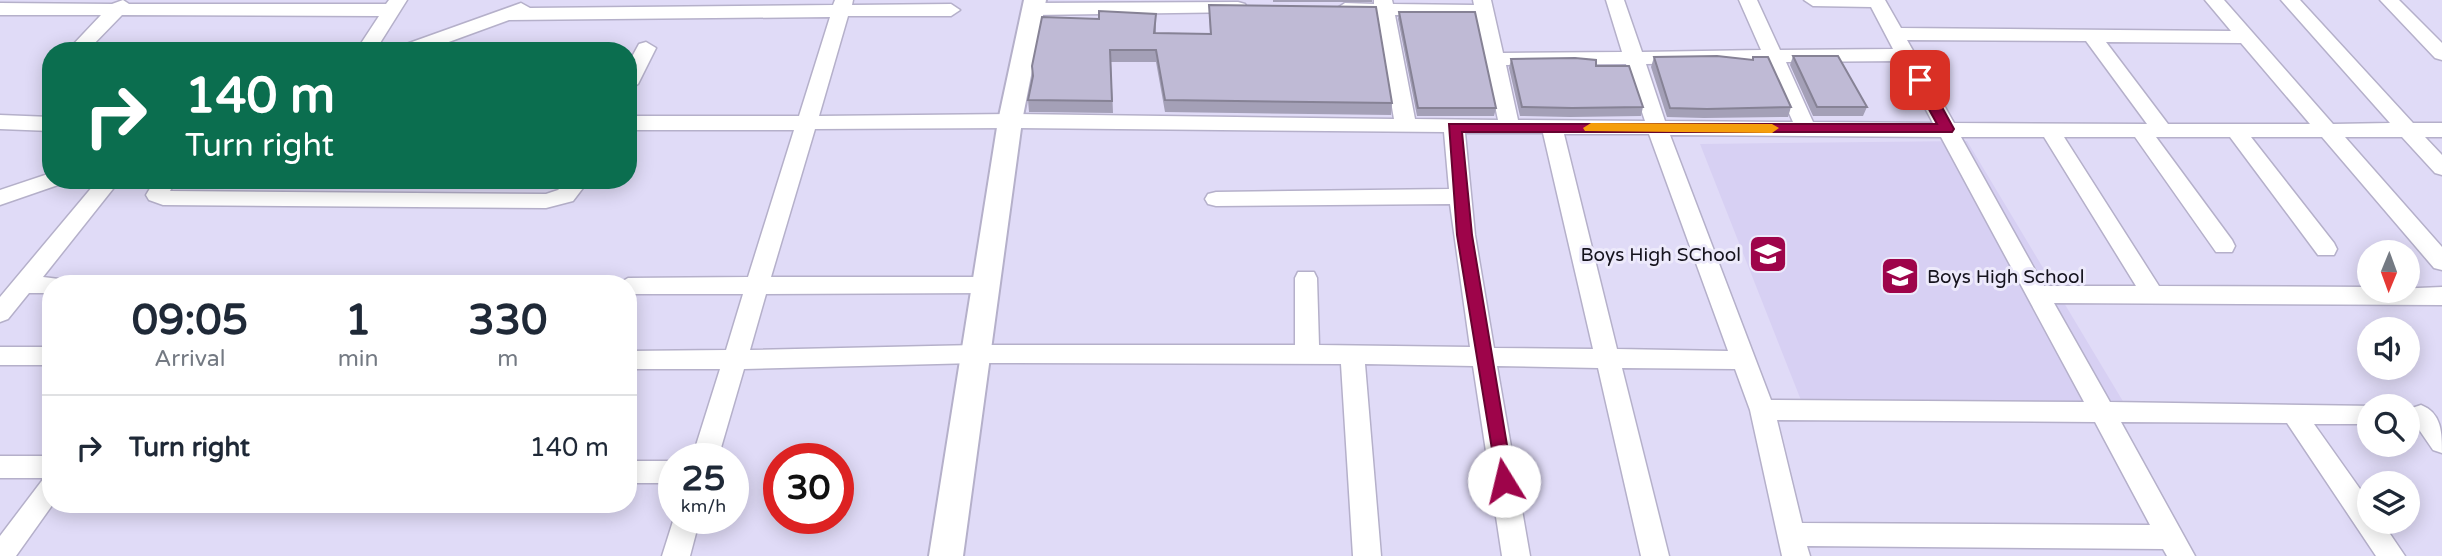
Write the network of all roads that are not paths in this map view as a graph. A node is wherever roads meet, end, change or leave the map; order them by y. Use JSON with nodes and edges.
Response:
{"nodes":[{"id":1,"x":1615,"y":0,"type":"edge"},
{"id":2,"x":1748,"y":0,"type":"edge"},
{"id":3,"x":1813,"y":0,"type":"edge"},
{"id":4,"x":2214,"y":0,"type":"edge"},
{"id":5,"x":2290,"y":0,"type":"edge"},
{"id":6,"x":2389,"y":0,"type":"edge"},
{"id":7,"x":539,"y":1,"type":"edge"},
{"id":8,"x":1877,"y":1,"type":"edge"},
{"id":9,"x":1035,"y":4,"type":"edge"},
{"id":10,"x":121,"y":5,"type":"edge"},
{"id":11,"x":395,"y":5,"type":"edge"},
{"id":12,"x":842,"y":5,"type":"edge"},
{"id":13,"x":1254,"y":5,"type":"edge"},
{"id":14,"x":1384,"y":5,"type":"edge"},
{"id":15,"x":1483,"y":6,"type":"edge"},
{"id":16,"x":0,"y":9,"type":"edge"},
{"id":17,"x":1331,"y":9,"type":"edge"},
{"id":18,"x":951,"y":10,"type":"dead end"},
{"id":19,"x":506,"y":14,"type":"junction"},
{"id":20,"x":1895,"y":33,"type":"junction"},
{"id":21,"x":2092,"y":36,"type":"junction"},
{"id":22,"x":2247,"y":37,"type":"junction"},
{"id":23,"x":85,"y":42,"type":"edge"},
{"id":24,"x":371,"y":42,"type":"edge"},
{"id":25,"x":430,"y":42,"type":"edge"},
{"id":26,"x":646,"y":48,"type":"dead end"},
{"id":27,"x":2442,"y":54,"type":"edge"},
{"id":28,"x":1907,"y":55,"type":"junction"},
{"id":29,"x":1774,"y":57,"type":"junction"},
{"id":30,"x":1634,"y":58,"type":"junction"},
{"id":31,"x":1494,"y":59,"type":"junction"},
{"id":32,"x":637,"y":66,"type":"edge"},
{"id":33,"x":808,"y":120,"type":"junction"},
{"id":34,"x":1010,"y":121,"type":"junction"},
{"id":35,"x":0,"y":122,"type":"edge"},
{"id":36,"x":637,"y":123,"type":"edge"},
{"id":37,"x":42,"y":124,"type":"edge"},
{"id":38,"x":1406,"y":127,"type":"junction"},
{"id":39,"x":1454,"y":128,"type":"junction"},
{"id":40,"x":1510,"y":128,"type":"junction"},
{"id":41,"x":1552,"y":128,"type":"junction"},
{"id":42,"x":1657,"y":128,"type":"junction"},
{"id":43,"x":1807,"y":128,"type":"junction"},
{"id":44,"x":2326,"y":128,"type":"junction"},
{"id":45,"x":1947,"y":129,"type":"junction"},
{"id":46,"x":2049,"y":129,"type":"junction"},
{"id":47,"x":2234,"y":129,"type":"junction"},
{"id":48,"x":2140,"y":130,"type":"junction"},
{"id":49,"x":2162,"y":130,"type":"junction"},
{"id":50,"x":2407,"y":130,"type":"junction"},
{"id":51,"x":2442,"y":130,"type":"edge"},
{"id":52,"x":2442,"y":168,"type":"edge"},
{"id":53,"x":42,"y":183,"type":"edge"},
{"id":54,"x":103,"y":189,"type":"edge"},
{"id":55,"x":161,"y":189,"type":"edge"},
{"id":56,"x":574,"y":189,"type":"edge"},
{"id":57,"x":1461,"y":196,"type":"junction"},
{"id":58,"x":0,"y":198,"type":"edge"},
{"id":59,"x":1216,"y":199,"type":"dead end"},
{"id":60,"x":2224,"y":246,"type":"dead end"},
{"id":61,"x":2326,"y":249,"type":"dead end"},
{"id":62,"x":2442,"y":262,"type":"edge"},
{"id":63,"x":1306,"y":278,"type":"dead end"},
{"id":64,"x":24,"y":285,"type":"junction"},
{"id":65,"x":42,"y":285,"type":"edge"},
{"id":66,"x":986,"y":285,"type":"junction"},
{"id":67,"x":637,"y":286,"type":"edge"},
{"id":68,"x":758,"y":286,"type":"junction"},
{"id":69,"x":2038,"y":295,"type":"junction"},
{"id":70,"x":2153,"y":295,"type":"junction"},
{"id":71,"x":2442,"y":296,"type":"edge"},
{"id":72,"x":0,"y":313,"type":"edge"},
{"id":73,"x":976,"y":354,"type":"junction"},
{"id":74,"x":1307,"y":355,"type":"junction"},
{"id":75,"x":1352,"y":355,"type":"junction"},
{"id":76,"x":1484,"y":355,"type":"junction"},
{"id":77,"x":0,"y":356,"type":"edge"},
{"id":78,"x":42,"y":356,"type":"edge"},
{"id":79,"x":1606,"y":359,"type":"junction"},
{"id":80,"x":637,"y":360,"type":"edge"},
{"id":81,"x":1743,"y":360,"type":"junction"},
{"id":82,"x":735,"y":361,"type":"junction"},
{"id":83,"x":1762,"y":410,"type":"junction"},
{"id":84,"x":2102,"y":413,"type":"junction"},
{"id":85,"x":2294,"y":414,"type":"junction"},
{"id":86,"x":2357,"y":414,"type":"edge"},
{"id":87,"x":2424,"y":415,"type":"edge"},
{"id":88,"x":710,"y":443,"type":"edge"},
{"id":89,"x":2442,"y":443,"type":"edge"},
{"id":90,"x":0,"y":467,"type":"edge"},
{"id":91,"x":42,"y":467,"type":"edge"},
{"id":92,"x":637,"y":472,"type":"edge"},
{"id":93,"x":658,"y":472,"type":"edge"},
{"id":94,"x":42,"y":499,"type":"edge"},
{"id":95,"x":682,"y":534,"type":"edge"},
{"id":96,"x":1793,"y":545,"type":"edge"},
{"id":97,"x":2176,"y":546,"type":"edge"},
{"id":98,"x":1,"y":556,"type":"edge"},
{"id":99,"x":676,"y":556,"type":"edge"},
{"id":100,"x":946,"y":556,"type":"edge"},
{"id":101,"x":1367,"y":556,"type":"edge"},
{"id":102,"x":1516,"y":556,"type":"edge"},
{"id":103,"x":1655,"y":556,"type":"edge"},
{"id":104,"x":2391,"y":556,"type":"edge"}],
"edges":[{"from":1,"to":30,"type":"street"},
{"from":2,"to":29,"type":"street"},
{"from":3,"to":8,"type":"street"},
{"from":4,"to":22,"type":"street"},
{"from":5,"to":50,"type":"street"},
{"from":6,"to":27,"type":"street"},
{"from":7,"to":19,"type":"street"},
{"from":8,"to":20,"type":"street"},
{"from":9,"to":13,"type":"street"},
{"from":9,"to":34,"type":"street"},
{"from":10,"to":11,"type":"street"},
{"from":10,"to":16,"type":"street"},
{"from":10,"to":23,"type":"street"},
{"from":11,"to":24,"type":"street"},
{"from":12,"to":18,"type":"street"},
{"from":12,"to":19,"type":"street"},
{"from":12,"to":33,"type":"street"},
{"from":14,"to":15,"type":"street"},
{"from":14,"to":17,"type":"street"},
{"from":14,"to":38,"type":"street"},
{"from":15,"to":31,"type":"street"},
{"from":19,"to":25,"type":"street"},
{"from":20,"to":21,"type":"street"},
{"from":20,"to":28,"type":"street"},
{"from":21,"to":22,"type":"street"},
{"from":21,"to":49,"type":"street"},
{"from":22,"to":44,"type":"street"},
{"from":26,"to":32,"type":"street"},
{"from":28,"to":29,"type":"street"},
{"from":28,"to":45,"type":"street"},
{"from":29,"to":30,"type":"street"},
{"from":29,"to":43,"type":"street"},
{"from":30,"to":31,"type":"street"},
{"from":30,"to":42,"type":"street"},
{"from":31,"to":40,"type":"street"},
{"from":33,"to":34,"type":"street"},
{"from":33,"to":36,"type":"street"},
{"from":33,"to":68,"type":"street"},
{"from":34,"to":38,"type":"street"},
{"from":34,"to":66,"type":"street"},
{"from":35,"to":37,"type":"street"},
{"from":38,"to":39,"type":"street"},
{"from":39,"to":40,"type":"street"},
{"from":39,"to":57,"type":"street"},
{"from":40,"to":41,"type":"street"},
{"from":41,"to":42,"type":"street"},
{"from":41,"to":79,"type":"street"},
{"from":42,"to":43,"type":"street"},
{"from":42,"to":81,"type":"street"},
{"from":43,"to":45,"type":"street"},
{"from":44,"to":47,"type":"street"},
{"from":44,"to":50,"type":"street"},
{"from":44,"to":62,"type":"street"},
{"from":45,"to":46,"type":"street"},
{"from":45,"to":69,"type":"street"},
{"from":46,"to":48,"type":"street"},
{"from":46,"to":70,"type":"street"},
{"from":47,"to":49,"type":"street"},
{"from":47,"to":61,"type":"street"},
{"from":48,"to":49,"type":"street"},
{"from":48,"to":60,"type":"street"},
{"from":50,"to":51,"type":"street"},
{"from":50,"to":52,"type":"street"},
{"from":53,"to":58,"type":"street"},
{"from":54,"to":64,"type":"street"},
{"from":55,"to":56,"type":"street"},
{"from":57,"to":59,"type":"street"},
{"from":57,"to":76,"type":"street"},
{"from":63,"to":74,"type":"street"},
{"from":64,"to":65,"type":"street"},
{"from":64,"to":72,"type":"street"},
{"from":66,"to":68,"type":"street"},
{"from":66,"to":73,"type":"street"},
{"from":67,"to":68,"type":"street"},
{"from":68,"to":82,"type":"street"},
{"from":69,"to":70,"type":"street"},
{"from":69,"to":84,"type":"street"},
{"from":70,"to":71,"type":"street"},
{"from":73,"to":74,"type":"street"},
{"from":73,"to":82,"type":"street"},
{"from":73,"to":100,"type":"street"},
{"from":74,"to":75,"type":"street"},
{"from":75,"to":76,"type":"street"},
{"from":75,"to":101,"type":"street"},
{"from":76,"to":79,"type":"street"},
{"from":76,"to":102,"type":"street"},
{"from":77,"to":78,"type":"street"},
{"from":79,"to":81,"type":"street"},
{"from":79,"to":103,"type":"street"},
{"from":80,"to":82,"type":"street"},
{"from":81,"to":83,"type":"street"},
{"from":82,"to":88,"type":"street"},
{"from":83,"to":84,"type":"street"},
{"from":83,"to":96,"type":"street"},
{"from":84,"to":85,"type":"street"},
{"from":84,"to":97,"type":"street"},
{"from":85,"to":86,"type":"street"},
{"from":85,"to":104,"type":"street"},
{"from":87,"to":89,"type":"street"},
{"from":90,"to":91,"type":"street"},
{"from":92,"to":93,"type":"street"},
{"from":94,"to":98,"type":"street"},
{"from":95,"to":99,"type":"street"},
{"from":96,"to":97,"type":"street"}]}
